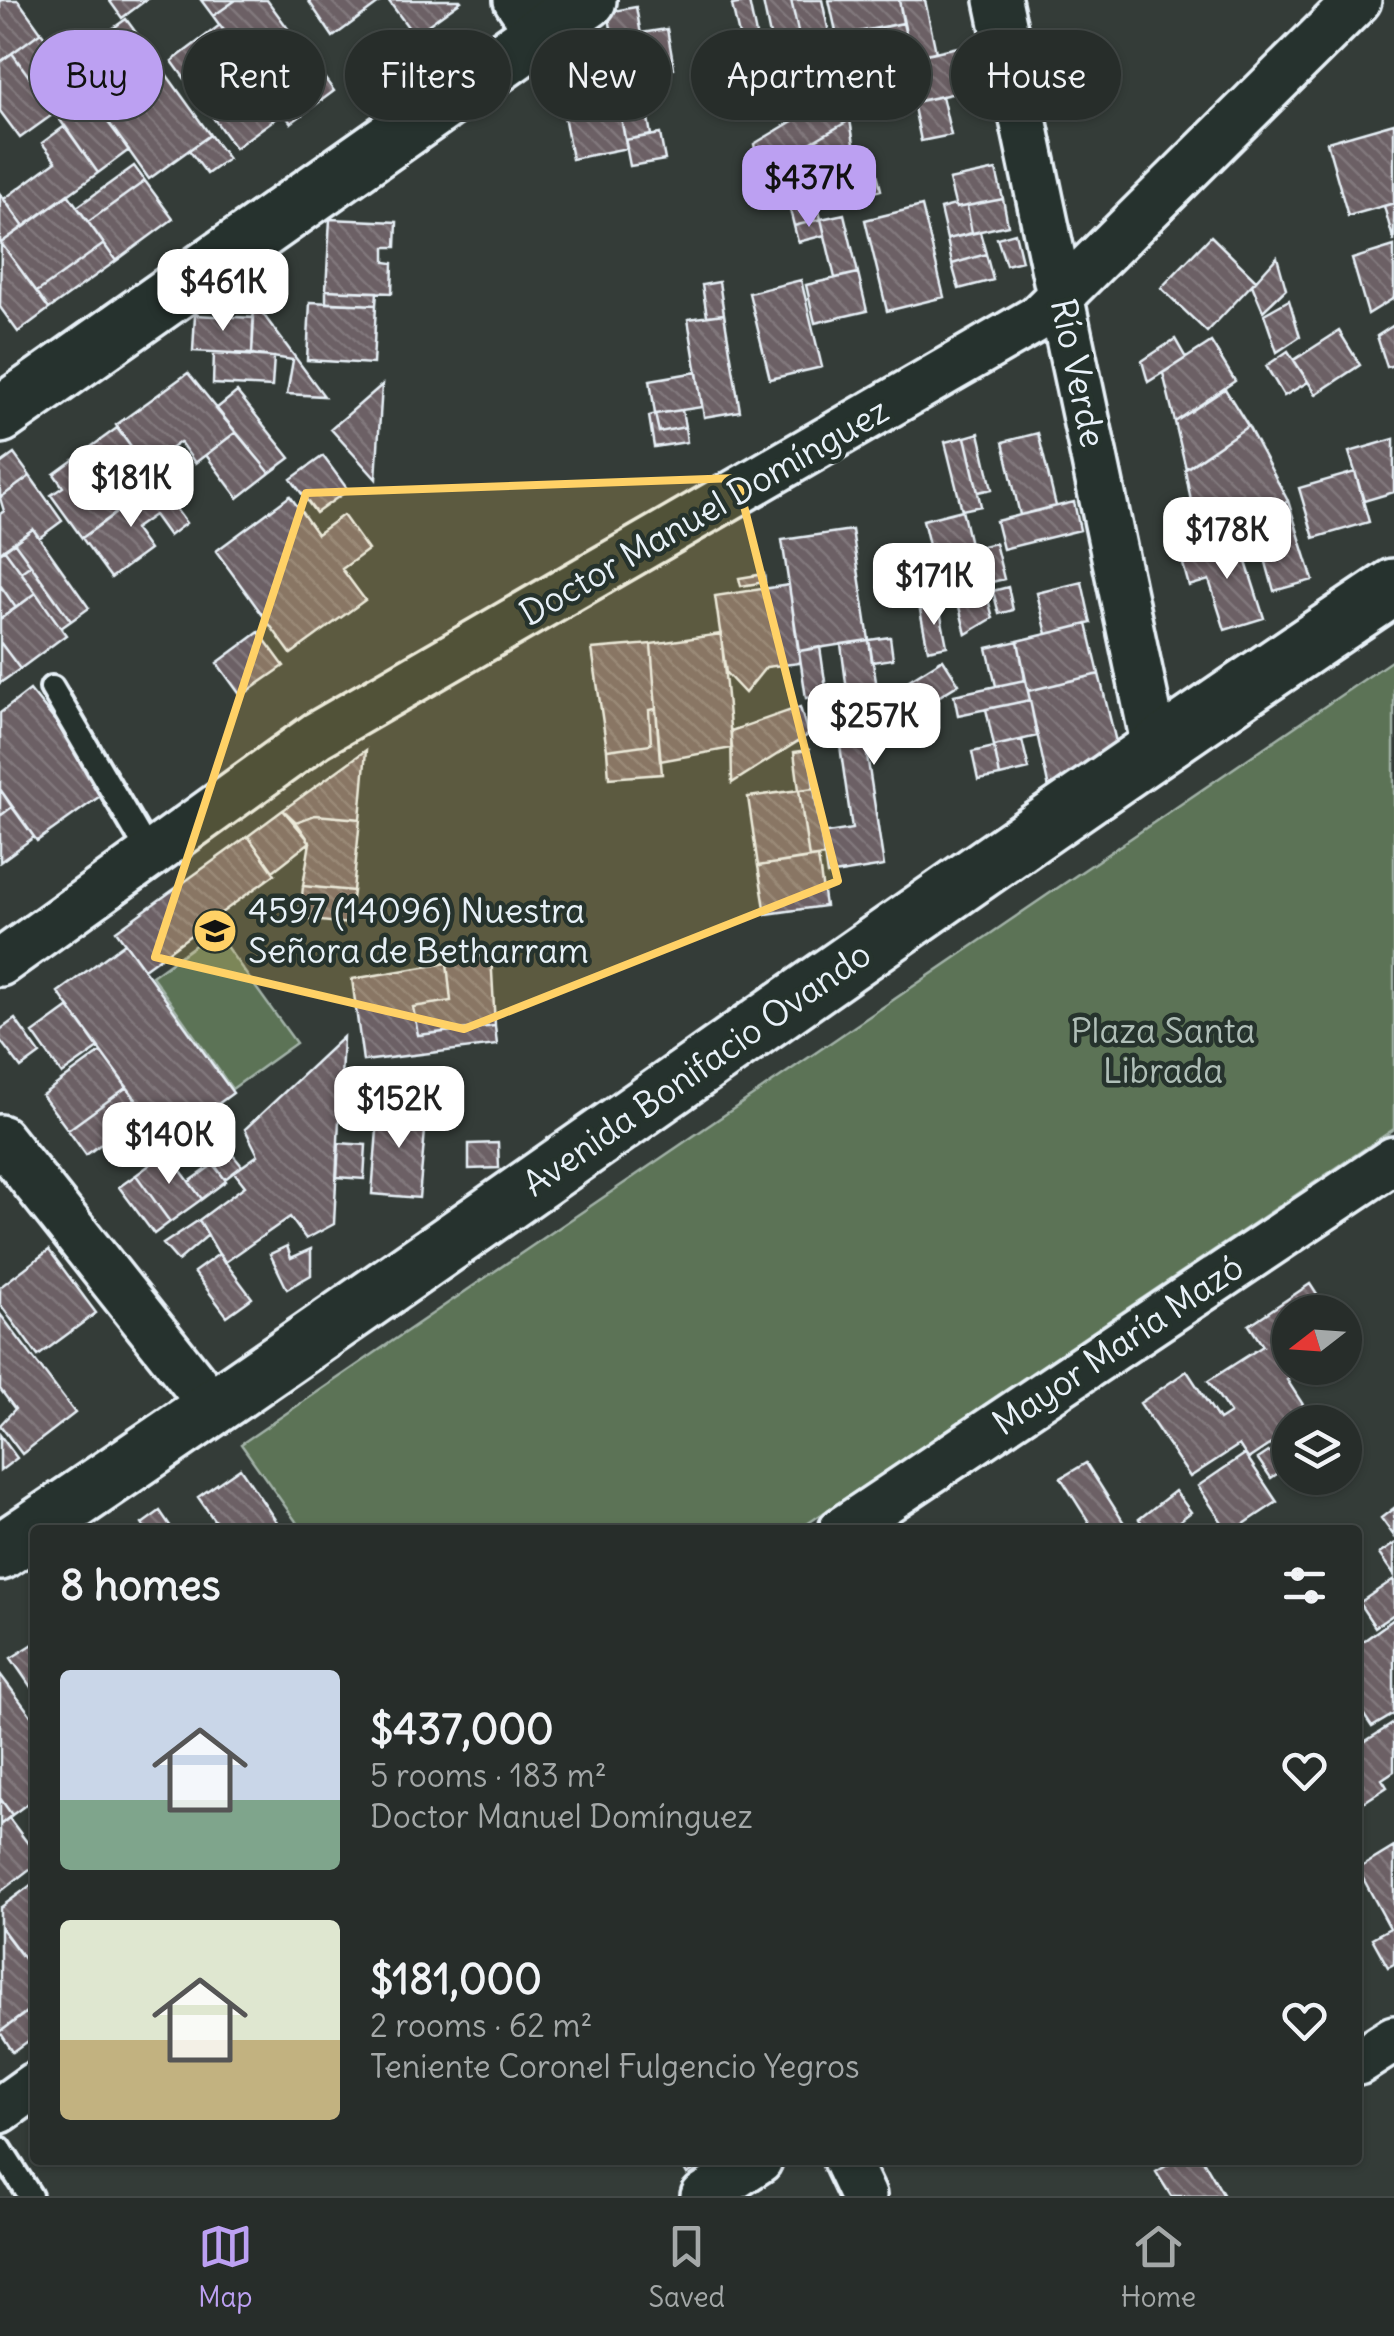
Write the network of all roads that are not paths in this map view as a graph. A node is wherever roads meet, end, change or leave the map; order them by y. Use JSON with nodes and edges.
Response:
{"nodes":[{"id":1,"x":588,"y":0,"type":"edge"},
{"id":2,"x":998,"y":0,"type":"edge"},
{"id":3,"x":1358,"y":0,"type":"edge"},
{"id":4,"x":529,"y":17,"type":"edge"},
{"id":5,"x":1062,"y":296,"type":"junction"},
{"id":6,"x":0,"y":414,"type":"edge"},
{"id":7,"x":1394,"y":587,"type":"edge"},
{"id":8,"x":52,"y":688,"type":"dead end"},
{"id":9,"x":1155,"y":748,"type":"junction"},
{"id":10,"x":150,"y":855,"type":"junction"},
{"id":11,"x":0,"y":964,"type":"edge"},
{"id":12,"x":0,"y":1138,"type":"edge"},
{"id":13,"x":1388,"y":1179,"type":"edge"},
{"id":14,"x":214,"y":1408,"type":"junction"},
{"id":15,"x":40,"y":1525,"type":"edge"},
{"id":16,"x":850,"y":1525,"type":"edge"},
{"id":17,"x":30,"y":1532,"type":"edge"},
{"id":18,"x":0,"y":1552,"type":"edge"},
{"id":19,"x":1394,"y":2039,"type":"edge"},
{"id":20,"x":1362,"y":2059,"type":"edge"},
{"id":21,"x":30,"y":2089,"type":"edge"},
{"id":22,"x":0,"y":2110,"type":"edge"},
{"id":23,"x":0,"y":2149,"type":"edge"},
{"id":24,"x":752,"y":2165,"type":"edge"},
{"id":25,"x":848,"y":2165,"type":"edge"},
{"id":26,"x":30,"y":2196,"type":"edge"},
{"id":27,"x":704,"y":2196,"type":"edge"},
{"id":28,"x":863,"y":2196,"type":"edge"}],
"edges":[{"from":1,"to":4,"type":"main road"},
{"from":2,"to":5,"type":"street","name":"Río Verde"},
{"from":3,"to":5,"type":"street","name":"Doctor Manuel Domínguez"},
{"from":4,"to":6,"type":"main road"},
{"from":5,"to":9,"type":"street","name":"Río Verde"},
{"from":5,"to":10,"type":"street","name":"Doctor Manuel Domínguez"},
{"from":7,"to":9,"type":"main road","name":"Avenida Bonifacio Ovando"},
{"from":8,"to":10,"type":"lane"},
{"from":9,"to":14,"type":"main road","name":"Avenida Bonifacio Ovando"},
{"from":10,"to":11,"type":"street","name":"Doctor Manuel Domínguez"},
{"from":12,"to":14,"type":"street"},
{"from":13,"to":16,"type":"street","name":"Mayor María Mazó"},
{"from":14,"to":15,"type":"main road","name":"Avenida Bonifacio Ovando"},
{"from":17,"to":18,"type":"main road","name":"Avenida Bonifacio Ovando"},
{"from":19,"to":20,"type":"street"},
{"from":21,"to":22,"type":"street"},
{"from":23,"to":26,"type":"lane"},
{"from":24,"to":27,"type":"street"},
{"from":25,"to":28,"type":"street"}]}
